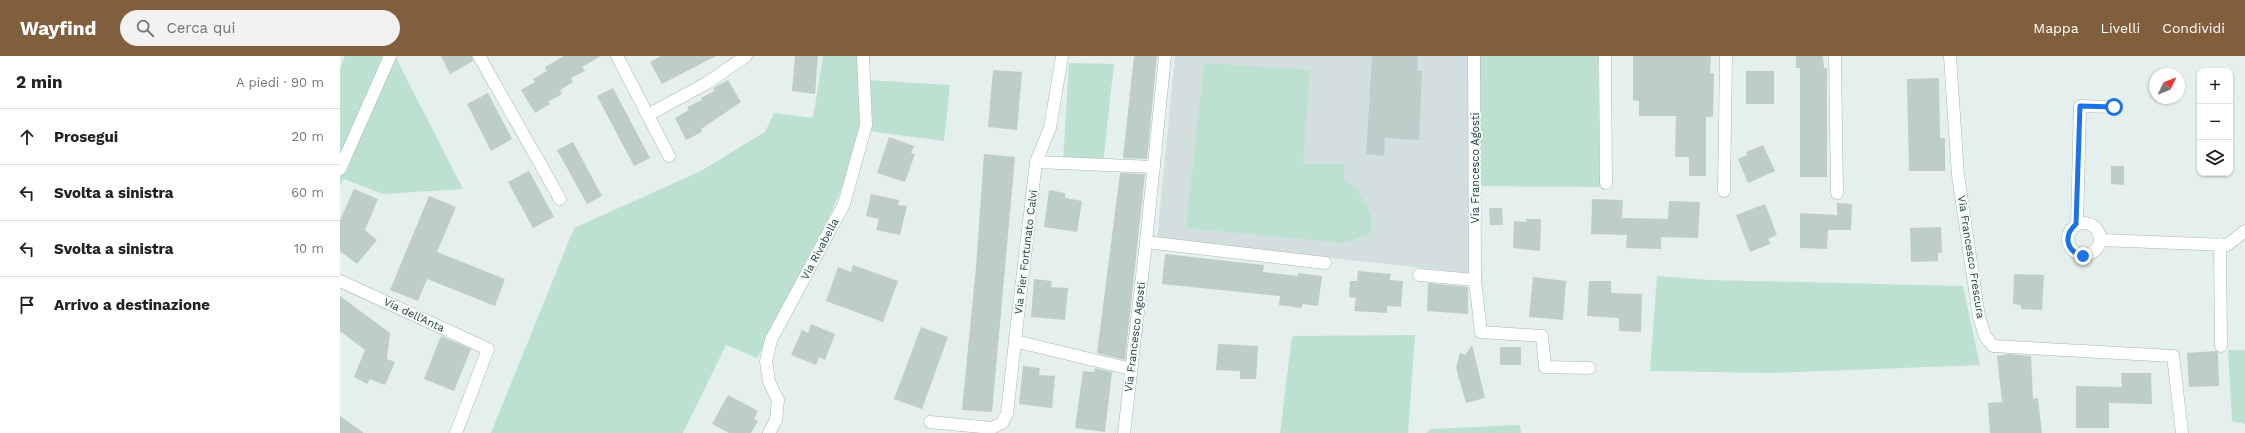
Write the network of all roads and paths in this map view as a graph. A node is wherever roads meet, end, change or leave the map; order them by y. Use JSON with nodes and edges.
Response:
{"nodes":[{"id":1,"x":390,"y":56,"type":"edge"},
{"id":2,"x":479,"y":56,"type":"edge"},
{"id":3,"x":617,"y":56,"type":"edge"},
{"id":4,"x":746,"y":56,"type":"edge"},
{"id":5,"x":863,"y":56,"type":"edge"},
{"id":6,"x":1062,"y":56,"type":"edge"},
{"id":7,"x":1165,"y":56,"type":"edge"},
{"id":8,"x":1474,"y":56,"type":"edge"},
{"id":9,"x":1605,"y":56,"type":"edge"},
{"id":10,"x":1726,"y":56,"type":"edge"},
{"id":11,"x":1835,"y":56,"type":"edge"},
{"id":12,"x":1950,"y":56,"type":"edge"},
{"id":13,"x":2114,"y":107,"type":"dead end"},
{"id":14,"x":648,"y":115,"type":"junction"},
{"id":15,"x":669,"y":156,"type":"dead end"},
{"id":16,"x":1036,"y":162,"type":"junction"},
{"id":17,"x":1154,"y":167,"type":"junction"},
{"id":18,"x":340,"y":169,"type":"edge"},
{"id":19,"x":1606,"y":183,"type":"dead end"},
{"id":20,"x":1724,"y":192,"type":"dead end"},
{"id":21,"x":1838,"y":193,"type":"dead end"},
{"id":22,"x":560,"y":200,"type":"dead end"},
{"id":23,"x":2076,"y":224,"type":"junction"},
{"id":24,"x":2245,"y":231,"type":"edge"},
{"id":25,"x":2101,"y":240,"type":"junction"},
{"id":26,"x":1146,"y":242,"type":"junction"},
{"id":27,"x":2220,"y":244,"type":"junction"},
{"id":28,"x":1326,"y":263,"type":"dead end"},
{"id":29,"x":1419,"y":275,"type":"dead end"},
{"id":30,"x":1475,"y":280,"type":"junction"},
{"id":31,"x":340,"y":281,"type":"edge"},
{"id":32,"x":1015,"y":341,"type":"junction"},
{"id":33,"x":2221,"y":346,"type":"dead end"},
{"id":34,"x":1589,"y":368,"type":"dead end"},
{"id":35,"x":1131,"y":369,"type":"junction"},
{"id":36,"x":930,"y":422,"type":"dead end"},
{"id":37,"x":456,"y":433,"type":"edge"},
{"id":38,"x":769,"y":433,"type":"edge"},
{"id":39,"x":1124,"y":433,"type":"edge"},
{"id":40,"x":2182,"y":433,"type":"edge"}],
"edges":[{"from":1,"to":18,"type":"street"},
{"from":2,"to":22,"type":"street"},
{"from":3,"to":14,"type":"street"},
{"from":4,"to":14,"type":"street"},
{"from":5,"to":38,"type":"street","name":"Via Rivabella"},
{"from":6,"to":16,"type":"street","name":"Via Pier Fortunato Calvi"},
{"from":7,"to":17,"type":"street","name":"Via Francesco Agosti"},
{"from":8,"to":30,"type":"street","name":"Via Francesco Agosti"},
{"from":9,"to":19,"type":"street"},
{"from":10,"to":20,"type":"street"},
{"from":11,"to":21,"type":"street"},
{"from":12,"to":40,"type":"street","name":"Via Francesco Frescura"},
{"from":13,"to":23,"type":"street"},
{"from":14,"to":15,"type":"street"},
{"from":16,"to":17,"type":"street"},
{"from":16,"to":32,"type":"street","name":"Via Pier Fortunato Calvi"},
{"from":17,"to":26,"type":"street","name":"Via Francesco Agosti"},
{"from":23,"to":25,"type":"street"},
{"from":23,"to":25,"type":"street"},
{"from":24,"to":27,"type":"street"},
{"from":25,"to":27,"type":"street"},
{"from":26,"to":28,"type":"street"},
{"from":26,"to":35,"type":"street","name":"Via Francesco Agosti"},
{"from":27,"to":33,"type":"street"},
{"from":29,"to":30,"type":"street"},
{"from":30,"to":34,"type":"street","name":"Via Francesco Agosti"},
{"from":31,"to":37,"type":"street","name":"Via dell'Anta"},
{"from":32,"to":35,"type":"street"},
{"from":32,"to":36,"type":"street","name":"Via Pier Fortunato Calvi"},
{"from":35,"to":39,"type":"street","name":"Via Francesco Agosti"}]}
